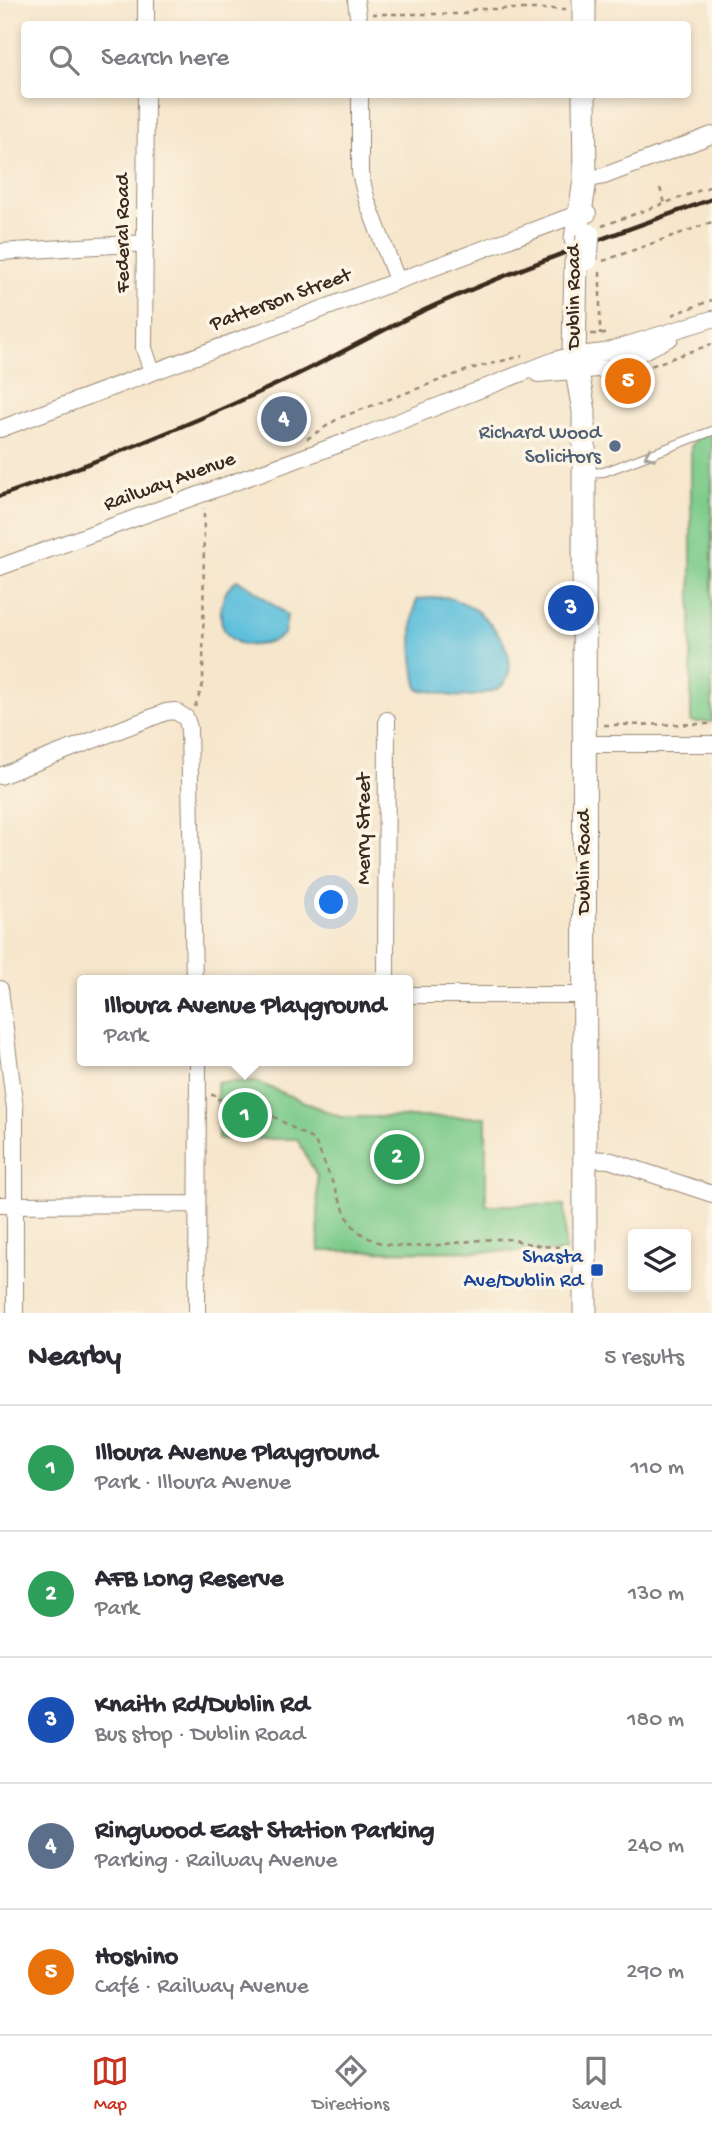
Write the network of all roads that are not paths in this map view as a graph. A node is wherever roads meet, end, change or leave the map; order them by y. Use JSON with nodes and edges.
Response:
{"nodes":[{"id":1,"x":146,"y":0,"type":"edge"},
{"id":2,"x":575,"y":4,"type":"edge"},
{"id":3,"x":146,"y":21,"type":"edge"},
{"id":4,"x":583,"y":21,"type":"edge"},
{"id":5,"x":146,"y":98,"type":"edge"},
{"id":6,"x":360,"y":98,"type":"edge"},
{"id":7,"x":584,"y":98,"type":"edge"},
{"id":8,"x":712,"y":135,"type":"edge"},
{"id":9,"x":585,"y":181,"type":"junction"},
{"id":10,"x":588,"y":241,"type":"junction"},
{"id":11,"x":146,"y":243,"type":"junction"},
{"id":12,"x":0,"y":252,"type":"edge"},
{"id":13,"x":397,"y":280,"type":"junction"},
{"id":14,"x":712,"y":319,"type":"edge"},
{"id":15,"x":583,"y":357,"type":"junction"},
{"id":16,"x":152,"y":372,"type":"junction"},
{"id":17,"x":0,"y":429,"type":"edge"},
{"id":18,"x":712,"y":431,"type":"edge"},
{"id":19,"x":584,"y":473,"type":"junction"},
{"id":20,"x":0,"y":567,"type":"edge"},
{"id":21,"x":387,"y":720,"type":"dead end"},
{"id":22,"x":586,"y":744,"type":"junction"},
{"id":23,"x":712,"y":744,"type":"edge"},
{"id":24,"x":0,"y":776,"type":"edge"},
{"id":25,"x":194,"y":975,"type":"edge"},
{"id":26,"x":386,"y":975,"type":"edge"},
{"id":27,"x":0,"y":989,"type":"edge"},
{"id":28,"x":413,"y":995,"type":"edge"},
{"id":29,"x":584,"y":995,"type":"junction"},
{"id":30,"x":198,"y":1066,"type":"edge"},
{"id":31,"x":584,"y":1159,"type":"junction"},
{"id":32,"x":712,"y":1194,"type":"edge"},
{"id":33,"x":197,"y":1204,"type":"junction"},
{"id":34,"x":8,"y":1205,"type":"edge"},
{"id":35,"x":15,"y":1313,"type":"edge"},
{"id":36,"x":197,"y":1313,"type":"edge"},
{"id":37,"x":585,"y":1313,"type":"edge"}],
"edges":[{"from":1,"to":3,"type":"street"},
{"from":2,"to":4,"type":"main road"},
{"from":5,"to":11,"type":"street","name":"Federal Road"},
{"from":6,"to":13,"type":"street"},
{"from":7,"to":9,"type":"main road","name":"Dublin Road"},
{"from":8,"to":9,"type":"street"},
{"from":9,"to":10,"type":"main road","name":"Dublin Road"},
{"from":10,"to":13,"type":"street","name":"Patterson Street"},
{"from":10,"to":15,"type":"main road","name":"Dublin Road"},
{"from":11,"to":12,"type":"street"},
{"from":11,"to":16,"type":"street","name":"Federal Road"},
{"from":13,"to":16,"type":"street","name":"Patterson Street"},
{"from":14,"to":15,"type":"street","name":"Railway Avenue"},
{"from":15,"to":19,"type":"main road","name":"Dublin Road"},
{"from":15,"to":20,"type":"street","name":"Railway Avenue"},
{"from":16,"to":17,"type":"street","name":"Patterson Street"},
{"from":18,"to":19,"type":"lane","one_way":true},
{"from":19,"to":22,"type":"main road","name":"Dublin Road"},
{"from":21,"to":26,"type":"street","name":"Merry Street"},
{"from":22,"to":23,"type":"street"},
{"from":22,"to":29,"type":"main road","name":"Dublin Road"},
{"from":24,"to":25,"type":"street"},
{"from":27,"to":34,"type":"street"},
{"from":28,"to":29,"type":"street"},
{"from":29,"to":31,"type":"main road","name":"Dublin Road"},
{"from":30,"to":33,"type":"street"},
{"from":31,"to":32,"type":"street"},
{"from":31,"to":37,"type":"main road","name":"Dublin Road"},
{"from":33,"to":34,"type":"street"},
{"from":33,"to":36,"type":"street"},
{"from":34,"to":35,"type":"street"}]}
